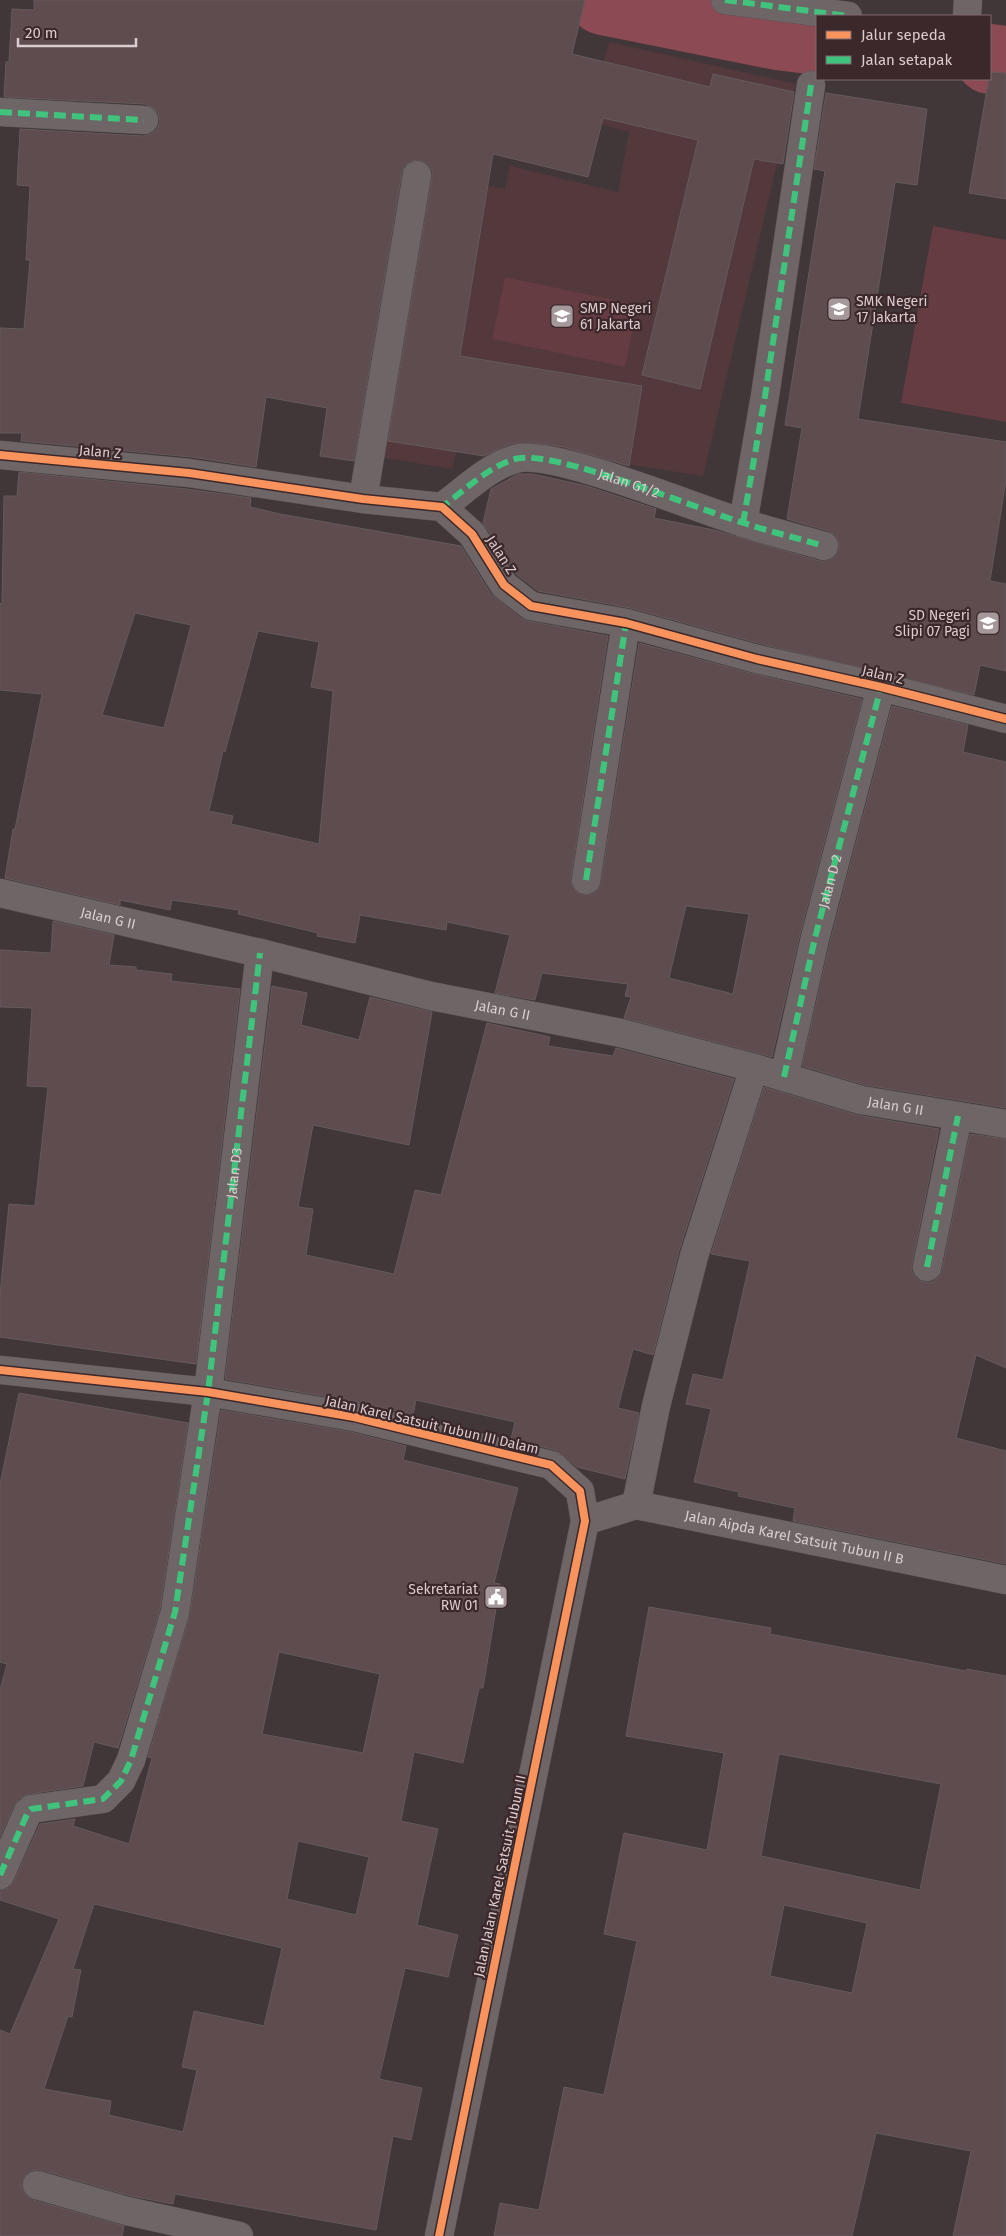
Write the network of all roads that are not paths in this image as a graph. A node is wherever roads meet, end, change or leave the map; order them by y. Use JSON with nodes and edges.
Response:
{"nodes":[{"id":1,"x":725,"y":0,"type":"edge"},
{"id":2,"x":968,"y":0,"type":"edge"},
{"id":3,"x":840,"y":15,"type":"edge"},
{"id":4,"x":967,"y":15,"type":"edge"},
{"id":5,"x":811,"y":85,"type":"dead end"},
{"id":6,"x":0,"y":112,"type":"edge"},
{"id":7,"x":144,"y":120,"type":"dead end"},
{"id":8,"x":417,"y":175,"type":"dead end"},
{"id":9,"x":0,"y":455,"type":"edge"},
{"id":10,"x":363,"y":500,"type":"junction"},
{"id":11,"x":442,"y":506,"type":"junction"},
{"id":12,"x":743,"y":523,"type":"junction"},
{"id":13,"x":824,"y":546,"type":"dead end"},
{"id":14,"x":626,"y":622,"type":"junction"},
{"id":15,"x":881,"y":687,"type":"junction"},
{"id":16,"x":1006,"y":719,"type":"edge"},
{"id":17,"x":586,"y":880,"type":"dead end"},
{"id":18,"x":0,"y":893,"type":"edge"},
{"id":19,"x":260,"y":953,"type":"junction"},
{"id":20,"x":754,"y":1068,"type":"junction"},
{"id":21,"x":784,"y":1077,"type":"junction"},
{"id":22,"x":958,"y":1116,"type":"junction"},
{"id":23,"x":1006,"y":1124,"type":"edge"},
{"id":24,"x":927,"y":1267,"type":"dead end"},
{"id":25,"x":0,"y":1370,"type":"edge"},
{"id":26,"x":208,"y":1392,"type":"junction"},
{"id":27,"x":636,"y":1505,"type":"junction"},
{"id":28,"x":585,"y":1521,"type":"junction"},
{"id":29,"x":1006,"y":1580,"type":"edge"},
{"id":30,"x":0,"y":1875,"type":"edge"},
{"id":31,"x":37,"y":2185,"type":"dead end"},
{"id":32,"x":239,"y":2236,"type":"edge"},
{"id":33,"x":439,"y":2236,"type":"edge"}],
"edges":[{"from":1,"to":3,"type":"street"},
{"from":2,"to":4,"type":"street"},
{"from":5,"to":12,"type":"street"},
{"from":6,"to":7,"type":"street"},
{"from":8,"to":10,"type":"street"},
{"from":9,"to":10,"type":"street","name":"Jalan Z"},
{"from":10,"to":11,"type":"street","name":"Jalan Z"},
{"from":11,"to":12,"type":"street","name":"Jalan G1/2"},
{"from":11,"to":14,"type":"street","name":"Jalan Z"},
{"from":12,"to":13,"type":"street","name":"Jalan G1/2"},
{"from":14,"to":15,"type":"street","name":"Jalan Z"},
{"from":14,"to":17,"type":"street"},
{"from":15,"to":16,"type":"street","name":"Jalan Z"},
{"from":15,"to":21,"type":"street","name":"Jalan D 2"},
{"from":18,"to":19,"type":"street","name":"Jalan G II"},
{"from":19,"to":20,"type":"street","name":"Jalan G II"},
{"from":19,"to":26,"type":"street","name":"Jalan D3"},
{"from":20,"to":21,"type":"street","name":"Jalan G II"},
{"from":20,"to":27,"type":"street"},
{"from":21,"to":22,"type":"street","name":"Jalan G II"},
{"from":22,"to":23,"type":"street","name":"Jalan G II"},
{"from":22,"to":24,"type":"street"},
{"from":25,"to":26,"type":"street","name":"Jalan Karel Satsuit Tubun III Dalam"},
{"from":26,"to":28,"type":"street","name":"Jalan Karel Satsuit Tubun III Dalam"},
{"from":26,"to":30,"type":"street","name":"Jalan D3"},
{"from":27,"to":28,"type":"street","name":"Jalan Aipda Karel Satsuit Tubun II B"},
{"from":27,"to":29,"type":"street","name":"Jalan Aipda Karel Satsuit Tubun II B"},
{"from":28,"to":33,"type":"street","name":"Jalan Jalan Karel Satsuit Tubun II"},
{"from":31,"to":32,"type":"street"}]}
